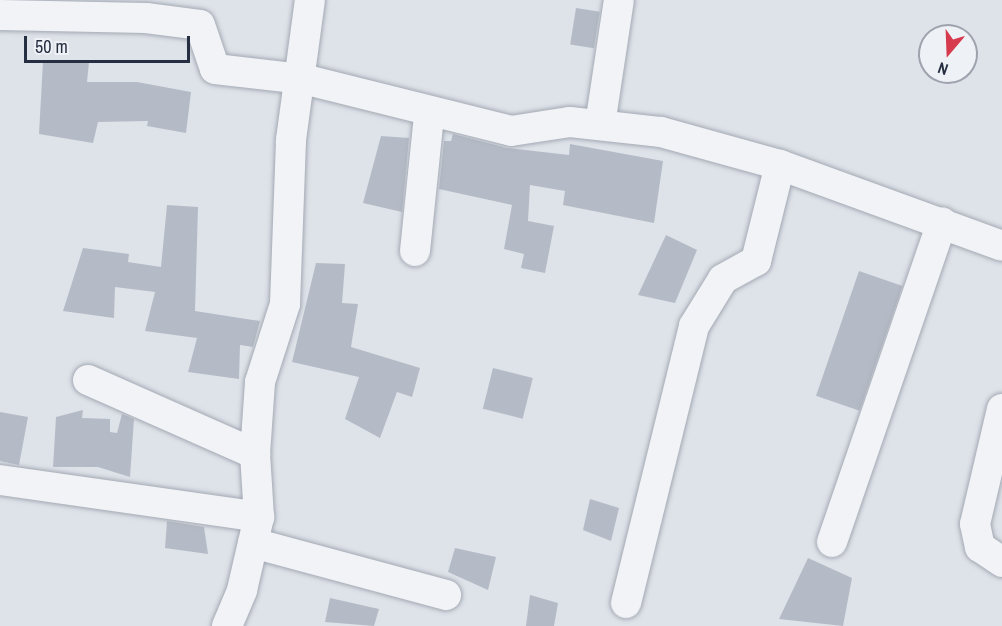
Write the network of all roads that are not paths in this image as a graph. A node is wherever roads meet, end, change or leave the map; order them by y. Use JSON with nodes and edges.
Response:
{"nodes":[{"id":1,"x":310,"y":0,"type":"edge"},
{"id":2,"x":620,"y":0,"type":"edge"},
{"id":3,"x":0,"y":15,"type":"edge"},
{"id":4,"x":303,"y":79,"type":"junction"},
{"id":5,"x":429,"y":115,"type":"junction"},
{"id":6,"x":600,"y":125,"type":"junction"},
{"id":7,"x":780,"y":165,"type":"junction"},
{"id":8,"x":942,"y":222,"type":"junction"},
{"id":9,"x":1002,"y":246,"type":"edge"},
{"id":10,"x":415,"y":251,"type":"dead end"},
{"id":11,"x":88,"y":380,"type":"dead end"},
{"id":12,"x":1002,"y":409,"type":"edge"},
{"id":13,"x":255,"y":454,"type":"junction"},
{"id":14,"x":0,"y":480,"type":"edge"},
{"id":15,"x":256,"y":530,"type":"junction"},
{"id":16,"x":832,"y":542,"type":"dead end"},
{"id":17,"x":1002,"y":562,"type":"edge"},
{"id":18,"x":446,"y":595,"type":"dead end"},
{"id":19,"x":626,"y":603,"type":"dead end"},
{"id":20,"x":227,"y":626,"type":"edge"}],
"edges":[{"from":1,"to":4,"type":"street"},
{"from":2,"to":6,"type":"street"},
{"from":3,"to":4,"type":"street"},
{"from":4,"to":5,"type":"street"},
{"from":4,"to":13,"type":"street"},
{"from":5,"to":6,"type":"street"},
{"from":5,"to":10,"type":"street"},
{"from":6,"to":7,"type":"street"},
{"from":7,"to":8,"type":"street"},
{"from":7,"to":19,"type":"street"},
{"from":8,"to":9,"type":"street"},
{"from":8,"to":16,"type":"street"},
{"from":11,"to":13,"type":"street"},
{"from":12,"to":17,"type":"street"},
{"from":13,"to":15,"type":"street"},
{"from":14,"to":15,"type":"street"},
{"from":15,"to":18,"type":"street"},
{"from":15,"to":20,"type":"street"}]}
